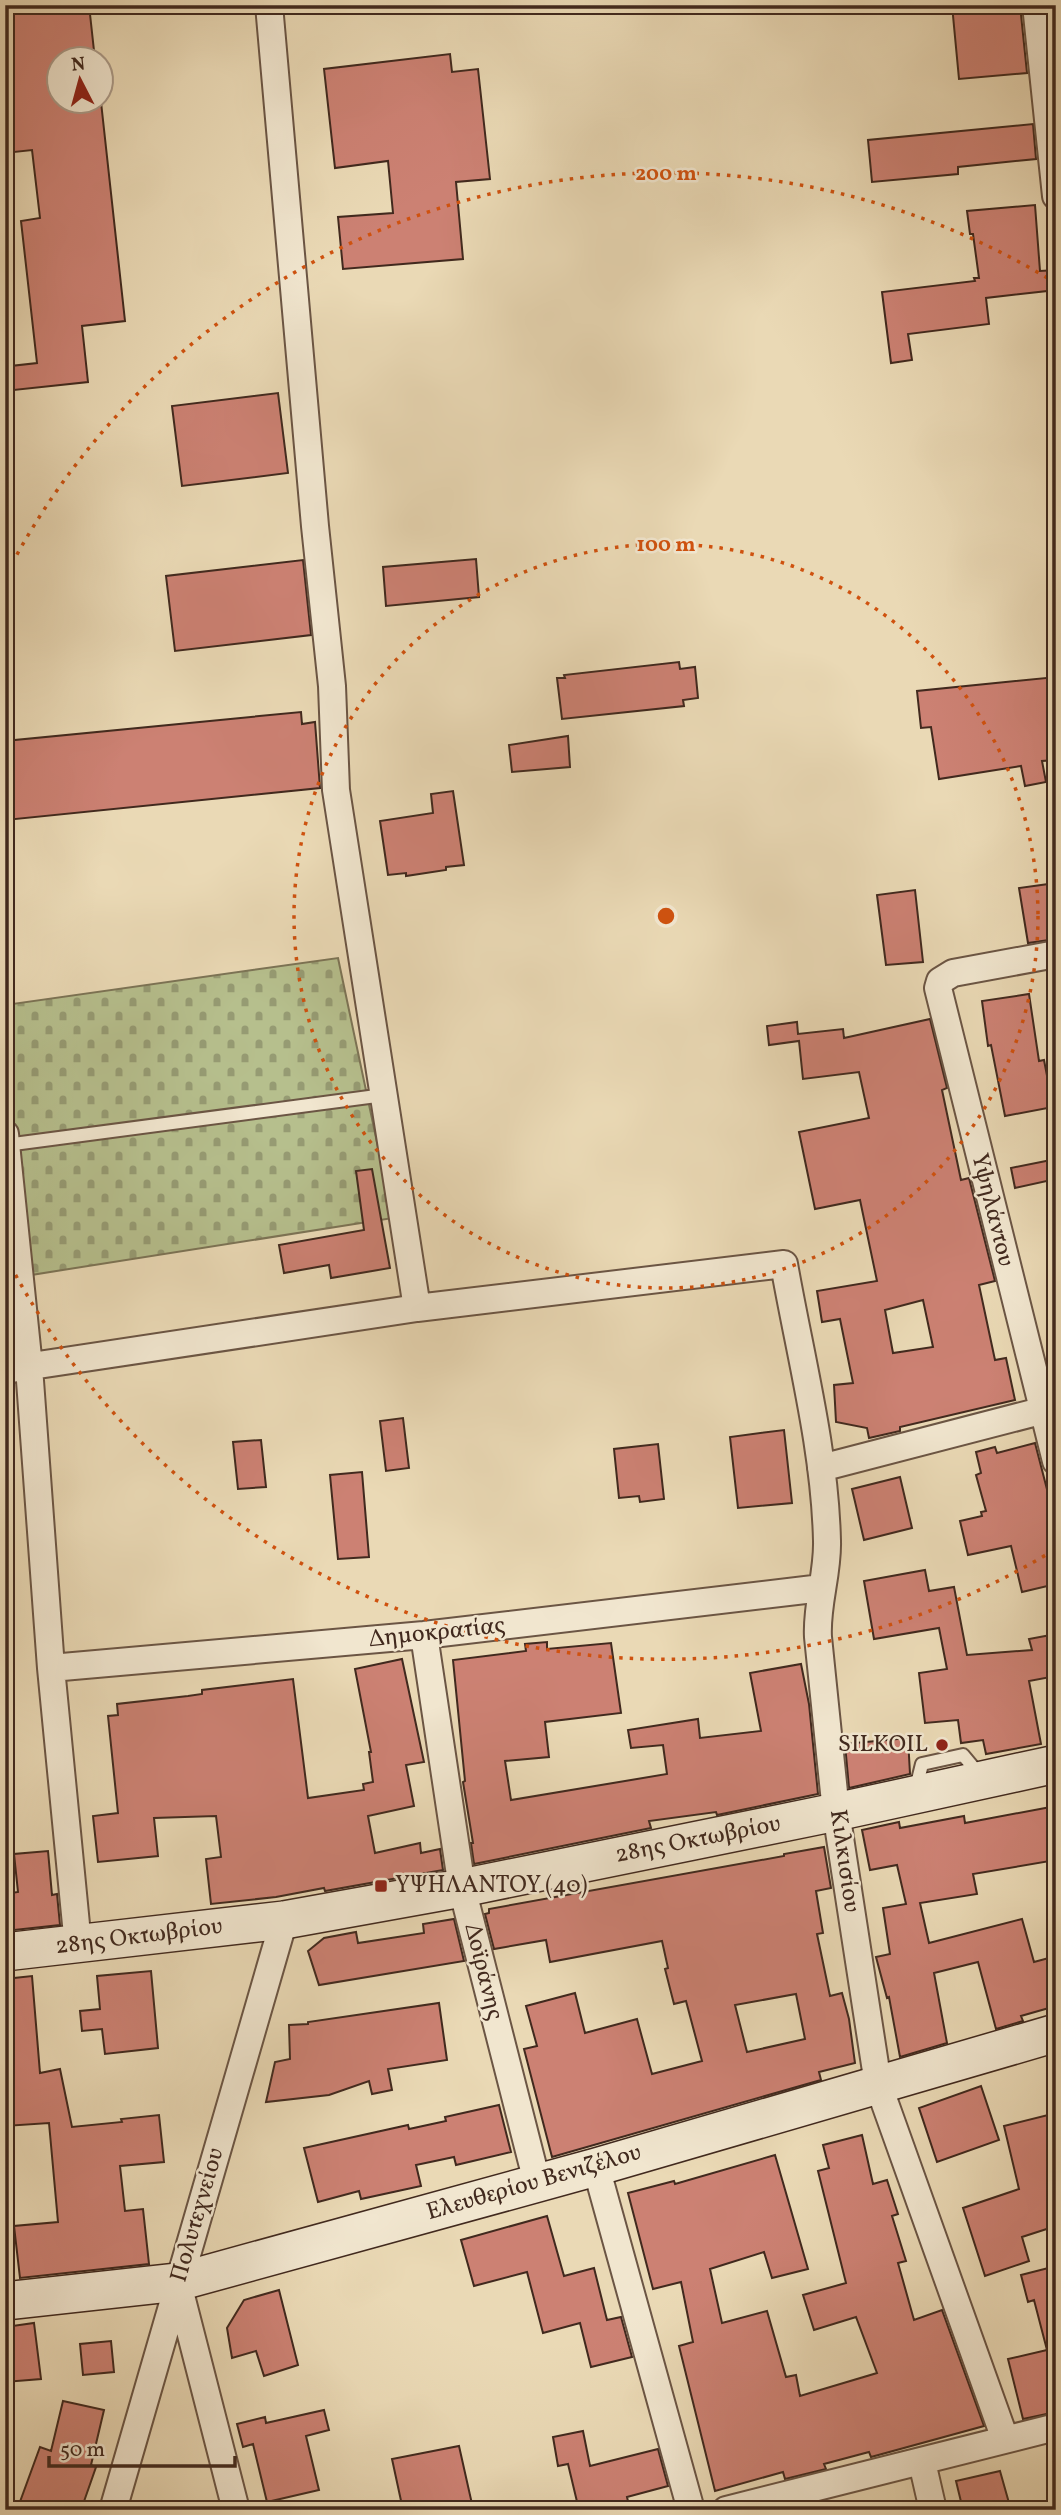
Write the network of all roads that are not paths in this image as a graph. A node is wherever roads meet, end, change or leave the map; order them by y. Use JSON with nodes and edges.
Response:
{"nodes":[{"id":1,"x":269,"y":5,"type":"edge"},
{"id":2,"x":1036,"y":5,"type":"edge"},
{"id":3,"x":1056,"y":196,"type":"edge"},
{"id":4,"x":1056,"y":954,"type":"edge"},
{"id":5,"x":384,"y":1095,"type":"junction"},
{"id":6,"x":6,"y":1140,"type":"edge"},
{"id":7,"x":417,"y":1308,"type":"junction"},
{"id":8,"x":17,"y":1368,"type":"edge"},
{"id":9,"x":1049,"y":1408,"type":"edge"},
{"id":10,"x":1056,"y":1461,"type":"edge"},
{"id":11,"x":821,"y":1468,"type":"junction"},
{"id":12,"x":822,"y":1588,"type":"junction"},
{"id":13,"x":424,"y":1635,"type":"junction"},
{"id":14,"x":51,"y":1668,"type":"junction"},
{"id":15,"x":1056,"y":1763,"type":"edge"},
{"id":16,"x":973,"y":1767,"type":"dead end"},
{"id":17,"x":918,"y":1780,"type":"dead end"},
{"id":18,"x":836,"y":1812,"type":"junction"},
{"id":19,"x":462,"y":1888,"type":"junction"},
{"id":20,"x":284,"y":1920,"type":"junction"},
{"id":21,"x":78,"y":1945,"type":"junction"},
{"id":22,"x":5,"y":1952,"type":"edge"},
{"id":23,"x":1056,"y":2033,"type":"edge"},
{"id":24,"x":878,"y":2084,"type":"junction"},
{"id":25,"x":596,"y":2167,"type":"junction"},
{"id":26,"x":537,"y":2182,"type":"junction"},
{"id":27,"x":178,"y":2283,"type":"junction"},
{"id":28,"x":5,"y":2301,"type":"edge"},
{"id":29,"x":1056,"y":2427,"type":"edge"},
{"id":30,"x":1005,"y":2440,"type":"junction"},
{"id":31,"x":922,"y":2462,"type":"junction"},
{"id":32,"x":113,"y":2510,"type":"edge"},
{"id":33,"x":236,"y":2510,"type":"edge"},
{"id":34,"x":691,"y":2510,"type":"edge"},
{"id":35,"x":726,"y":2510,"type":"edge"},
{"id":36,"x":933,"y":2510,"type":"edge"}],
"edges":[{"from":1,"to":5,"type":"street"},
{"from":2,"to":3,"type":"street"},
{"from":4,"to":9,"type":"street","name":"Υψηλάντου"},
{"from":5,"to":6,"type":"lane"},
{"from":5,"to":7,"type":"street"},
{"from":6,"to":8,"type":"street"},
{"from":7,"to":8,"type":"street"},
{"from":7,"to":11,"type":"street","name":"Κιλκισίου"},
{"from":8,"to":14,"type":"street"},
{"from":9,"to":10,"type":"street","name":"Υψηλάντου"},
{"from":9,"to":11,"type":"street"},
{"from":11,"to":12,"type":"street","name":"Κιλκισίου"},
{"from":12,"to":13,"type":"street","name":"Δημοκρατίας"},
{"from":12,"to":18,"type":"street","name":"Κιλκισίου"},
{"from":13,"to":14,"type":"street","name":"Δημοκρατίας"},
{"from":13,"to":19,"type":"street","name":"Δοϊράνης"},
{"from":14,"to":21,"type":"street"},
{"from":15,"to":18,"type":"main road","name":"28ης Οκτωβρίου"},
{"from":16,"to":17,"type":"lane"},
{"from":18,"to":19,"type":"main road","name":"28ης Οκτωβρίου"},
{"from":18,"to":24,"type":"street","name":"Κιλκισίου"},
{"from":19,"to":20,"type":"main road","name":"28ης Οκτωβρίου"},
{"from":19,"to":26,"type":"street","name":"Δοϊράνης"},
{"from":20,"to":21,"type":"main road","name":"28ης Οκτωβρίου"},
{"from":20,"to":27,"type":"street","name":"Πολυτεχνείου"},
{"from":21,"to":22,"type":"main road","name":"28ης Οκτωβρίου"},
{"from":23,"to":24,"type":"main road","name":"Ελευθερίου Βενιζέλου"},
{"from":24,"to":25,"type":"main road","name":"Ελευθερίου Βενιζέλου"},
{"from":24,"to":30,"type":"street","name":"Κιλκισίου"},
{"from":25,"to":26,"type":"main road","name":"Ελευθερίου Βενιζέλου"},
{"from":25,"to":34,"type":"street"},
{"from":26,"to":27,"type":"main road","name":"Ελευθερίου Βενιζέλου"},
{"from":27,"to":28,"type":"main road","name":"Ελευθερίου Βενιζέλου"},
{"from":27,"to":32,"type":"street","name":"Πολυτεχνείου"},
{"from":27,"to":33,"type":"street"},
{"from":29,"to":30,"type":"street"},
{"from":30,"to":31,"type":"street"},
{"from":31,"to":35,"type":"street"},
{"from":31,"to":36,"type":"street"}]}
